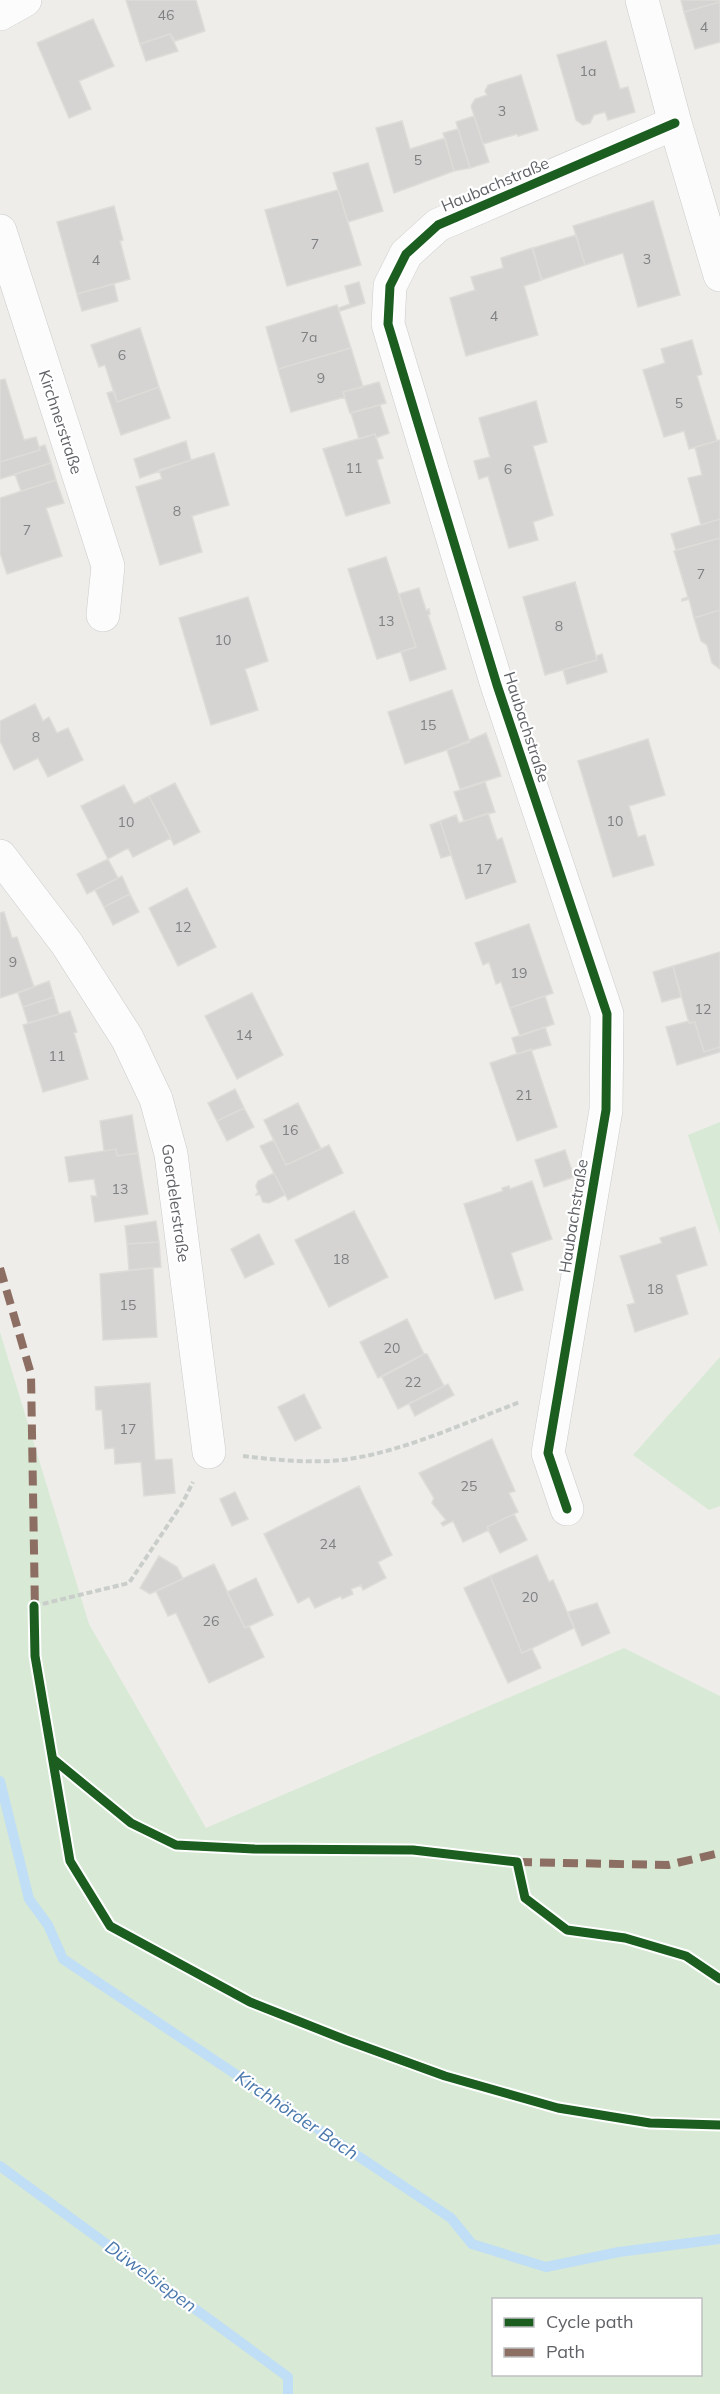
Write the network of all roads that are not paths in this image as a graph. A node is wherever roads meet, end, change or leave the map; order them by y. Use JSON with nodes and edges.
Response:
{"nodes":[{"id":1,"x":25,"y":0,"type":"edge"},
{"id":2,"x":642,"y":0,"type":"edge"},
{"id":3,"x":0,"y":14,"type":"edge"},
{"id":4,"x":675,"y":123,"type":"junction"},
{"id":5,"x":0,"y":231,"type":"edge"},
{"id":6,"x":720,"y":275,"type":"edge"},
{"id":7,"x":103,"y":615,"type":"dead end"},
{"id":8,"x":0,"y":856,"type":"edge"},
{"id":9,"x":209,"y":1452,"type":"dead end"},
{"id":10,"x":567,"y":1509,"type":"dead end"}],
"edges":[{"from":1,"to":3,"type":"street"},
{"from":2,"to":4,"type":"street"},
{"from":4,"to":6,"type":"street"},
{"from":4,"to":10,"type":"street","name":"Haubachstraße"},
{"from":5,"to":7,"type":"street","name":"Kirchnerstraße"},
{"from":8,"to":9,"type":"street","name":"Goerdelerstraße"}]}
